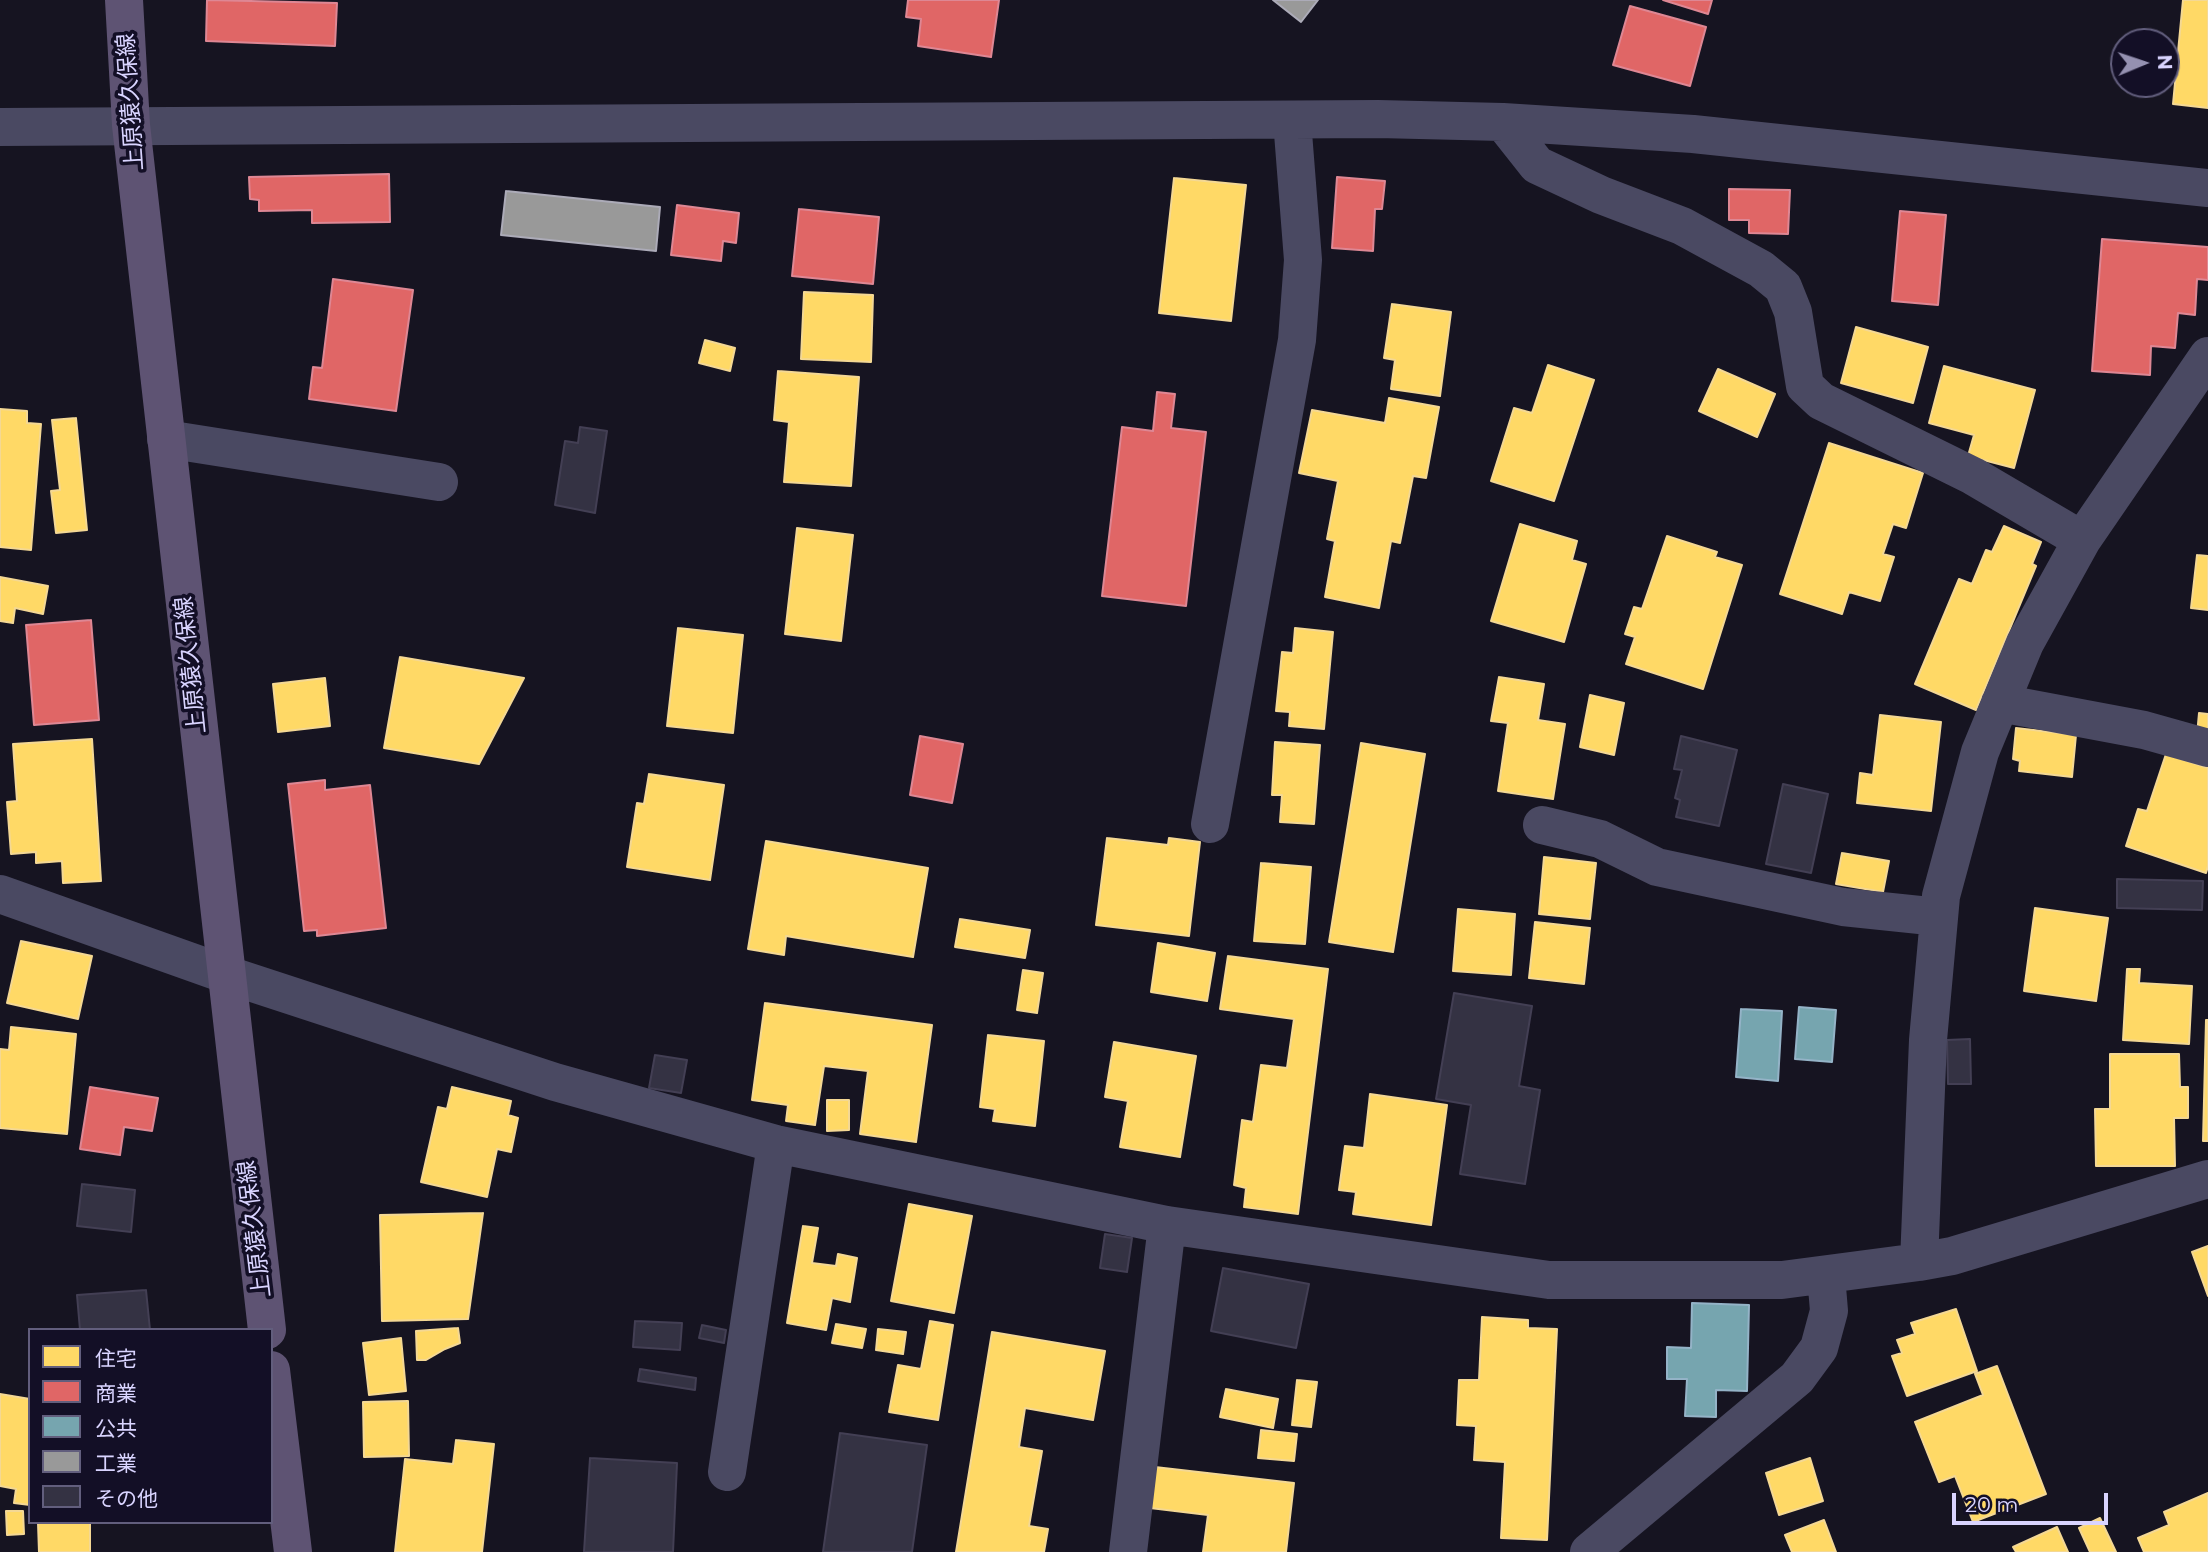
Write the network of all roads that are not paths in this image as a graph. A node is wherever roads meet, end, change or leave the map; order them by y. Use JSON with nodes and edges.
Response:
{"nodes":[{"id":1,"x":124,"y":0,"type":"edge"},
{"id":2,"x":1292,"y":120,"type":"junction"},
{"id":3,"x":1503,"y":122,"type":"junction"},
{"id":4,"x":131,"y":125,"type":"junction"},
{"id":5,"x":0,"y":127,"type":"edge"},
{"id":6,"x":2208,"y":188,"type":"edge"},
{"id":7,"x":2208,"y":356,"type":"edge"},
{"id":8,"x":166,"y":439,"type":"junction"},
{"id":9,"x":439,"y":482,"type":"dead end"},
{"id":10,"x":2082,"y":540,"type":"junction"},
{"id":11,"x":2000,"y":703,"type":"junction"},
{"id":12,"x":2208,"y":748,"type":"edge"},
{"id":13,"x":1210,"y":824,"type":"dead end"},
{"id":14,"x":1542,"y":825,"type":"dead end"},
{"id":15,"x":0,"y":894,"type":"edge"},
{"id":16,"x":1939,"y":917,"type":"junction"},
{"id":17,"x":225,"y":974,"type":"junction"},
{"id":18,"x":776,"y":1144,"type":"junction"},
{"id":19,"x":2208,"y":1179,"type":"edge"},
{"id":20,"x":1167,"y":1225,"type":"junction"},
{"id":21,"x":1919,"y":1262,"type":"junction"},
{"id":22,"x":1826,"y":1275,"type":"junction"},
{"id":23,"x":267,"y":1328,"type":"edge"},
{"id":24,"x":273,"y":1387,"type":"edge"},
{"id":25,"x":727,"y":1472,"type":"dead end"},
{"id":26,"x":293,"y":1552,"type":"edge"},
{"id":27,"x":1128,"y":1552,"type":"edge"},
{"id":28,"x":1589,"y":1552,"type":"edge"}],
"edges":[{"from":1,"to":4,"type":"main road","name":"上原猿久保線"},
{"from":2,"to":3,"type":"street"},
{"from":2,"to":4,"type":"street"},
{"from":2,"to":13,"type":"street"},
{"from":3,"to":6,"type":"street"},
{"from":3,"to":10,"type":"street"},
{"from":4,"to":5,"type":"street"},
{"from":4,"to":8,"type":"main road","name":"上原猿久保線"},
{"from":7,"to":10,"type":"street"},
{"from":8,"to":9,"type":"street"},
{"from":8,"to":17,"type":"main road","name":"上原猿久保線"},
{"from":10,"to":11,"type":"street"},
{"from":11,"to":12,"type":"street"},
{"from":11,"to":16,"type":"street"},
{"from":14,"to":16,"type":"street"},
{"from":15,"to":17,"type":"street"},
{"from":16,"to":21,"type":"street"},
{"from":17,"to":18,"type":"street"},
{"from":17,"to":23,"type":"main road","name":"上原猿久保線"},
{"from":18,"to":20,"type":"street"},
{"from":18,"to":25,"type":"street"},
{"from":19,"to":21,"type":"street"},
{"from":20,"to":22,"type":"street"},
{"from":20,"to":27,"type":"street"},
{"from":21,"to":22,"type":"street"},
{"from":22,"to":28,"type":"street"},
{"from":24,"to":26,"type":"main road"}]}
